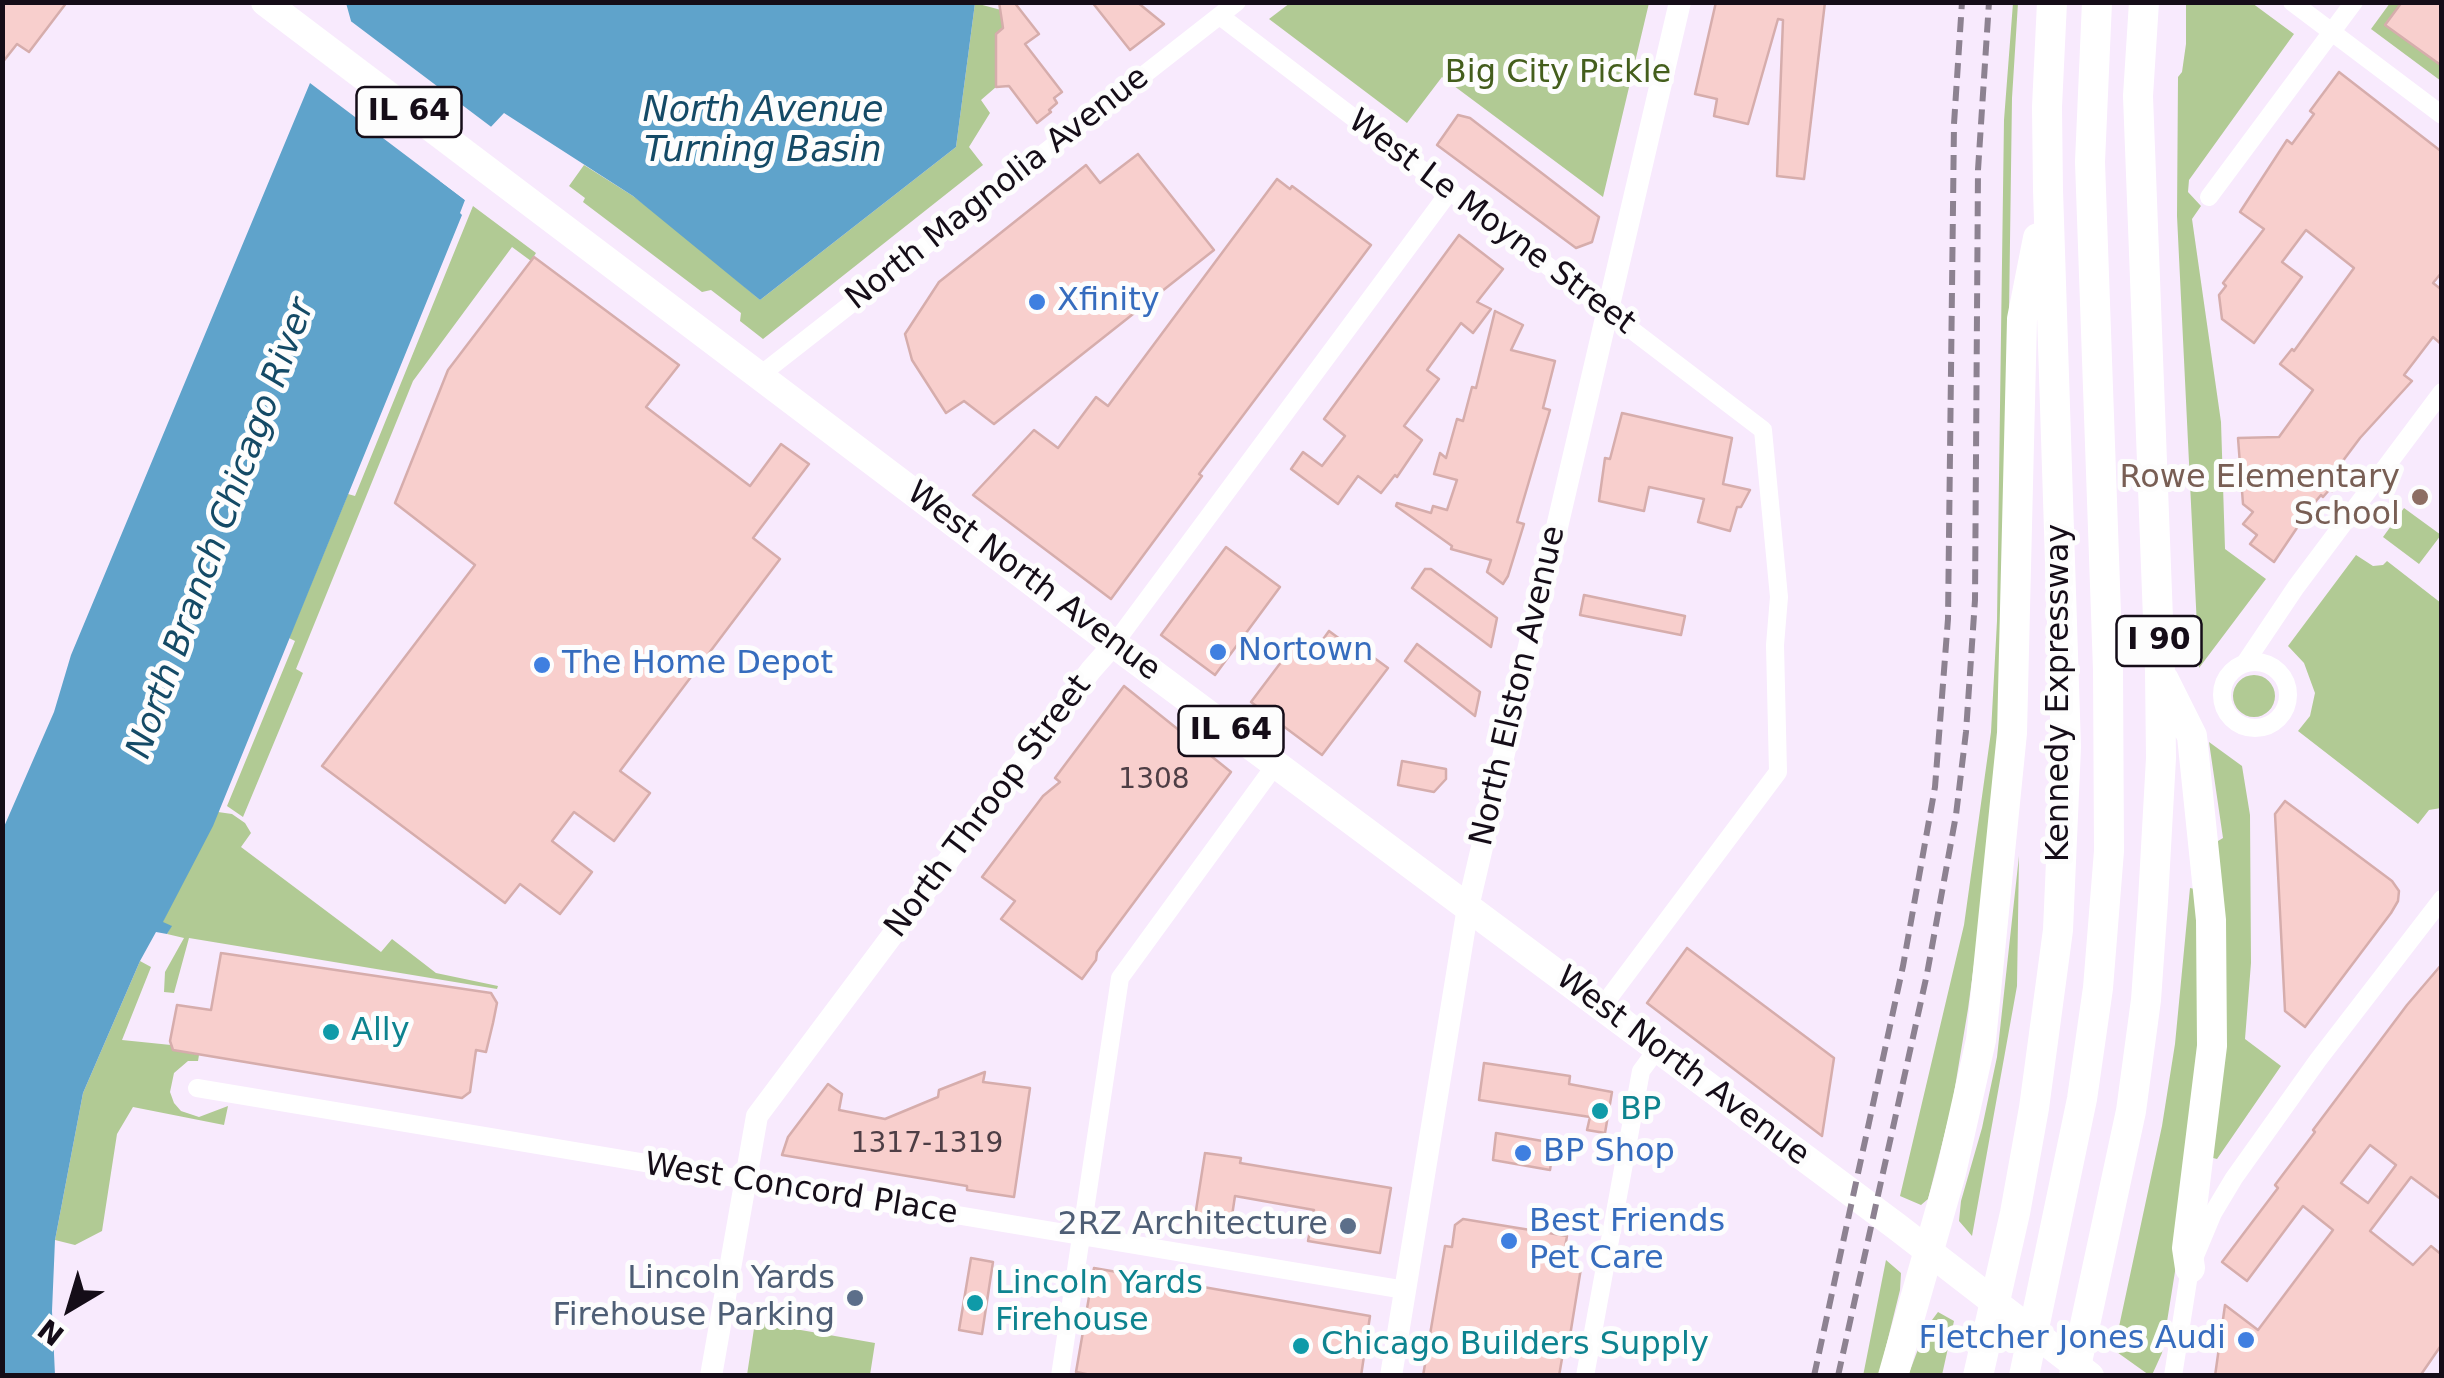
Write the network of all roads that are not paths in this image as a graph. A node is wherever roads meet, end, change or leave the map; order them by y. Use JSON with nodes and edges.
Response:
{"nodes":[{"id":1,"x":265,"y":2,"type":"edge"},
{"id":2,"x":1237,"y":2,"type":"edge"},
{"id":3,"x":1680,"y":2,"type":"edge"},
{"id":4,"x":2052,"y":2,"type":"edge"},
{"id":5,"x":2098,"y":2,"type":"edge"},
{"id":6,"x":2144,"y":2,"type":"edge"},
{"id":7,"x":2292,"y":2,"type":"edge"},
{"id":8,"x":2354,"y":2,"type":"edge"},
{"id":9,"x":1220,"y":16,"type":"junction"},
{"id":10,"x":2332,"y":32,"type":"junction"},
{"id":11,"x":2442,"y":115,"type":"edge"},
{"id":12,"x":2048,"y":190,"type":"junction"},
{"id":13,"x":1450,"y":192,"type":"junction"},
{"id":14,"x":2209,"y":197,"type":"dead end"},
{"id":15,"x":1609,"y":312,"type":"junction"},
{"id":16,"x":759,"y":376,"type":"junction"},
{"id":17,"x":2442,"y":392,"type":"edge"},
{"id":18,"x":1114,"y":644,"type":"junction"},
{"id":19,"x":2244,"y":663,"type":"dead end"},
{"id":20,"x":2160,"y":671,"type":"junction"},
{"id":21,"x":1276,"y":764,"type":"junction"},
{"id":22,"x":2442,"y":899,"type":"edge"},
{"id":23,"x":1468,"y":908,"type":"junction"},
{"id":24,"x":1602,"y":1007,"type":"junction"},
{"id":25,"x":1658,"y":1048,"type":"junction"},
{"id":26,"x":197,"y":1088,"type":"dead end"},
{"id":27,"x":744,"y":1181,"type":"junction"},
{"id":28,"x":1082,"y":1237,"type":"junction"},
{"id":29,"x":1928,"y":1250,"type":"junction"},
{"id":30,"x":2190,"y":1268,"type":"junction"},
{"id":31,"x":1405,"y":1290,"type":"junction"},
{"id":32,"x":711,"y":1376,"type":"edge"},
{"id":33,"x":1060,"y":1376,"type":"edge"},
{"id":34,"x":1391,"y":1376,"type":"edge"},
{"id":35,"x":1584,"y":1376,"type":"edge"},
{"id":36,"x":1893,"y":1376,"type":"edge"},
{"id":37,"x":1978,"y":1376,"type":"edge"},
{"id":38,"x":2024,"y":1376,"type":"edge"},
{"id":39,"x":2074,"y":1376,"type":"edge"},
{"id":40,"x":2090,"y":1376,"type":"edge"},
{"id":41,"x":2172,"y":1376,"type":"edge"}],
"edges":[{"from":1,"to":16,"type":"main road","name":"West North Avenue","number":"IL 64"},
{"from":2,"to":9,"type":"street","name":"North Magnolia Avenue"},
{"from":3,"to":15,"type":"main road","name":"North Elston Avenue"},
{"from":4,"to":12,"type":"highway","name":"Kennedy Expressway"},
{"from":5,"to":38,"type":"highway","number":"I 90"},
{"from":6,"to":20,"type":"highway","number":"I 90"},
{"from":7,"to":10,"type":"street"},
{"from":8,"to":10,"type":"street"},
{"from":9,"to":13,"type":"street","name":"West Le Moyne Street"},
{"from":9,"to":16,"type":"street","name":"North Magnolia Avenue"},
{"from":10,"to":11,"type":"street"},
{"from":10,"to":14,"type":"street"},
{"from":12,"to":29,"type":"highway"},
{"from":12,"to":37,"type":"highway","name":"Kennedy Expressway"},
{"from":13,"to":15,"type":"street","name":"West Le Moyne Street"},
{"from":13,"to":18,"type":"street","name":"North Throop Street"},
{"from":15,"to":23,"type":"main road","name":"North Elston Avenue"},
{"from":15,"to":24,"type":"street","name":"West Le Moyne Street"},
{"from":16,"to":18,"type":"main road","name":"West North Avenue","number":"IL 64"},
{"from":17,"to":19,"type":"street"},
{"from":18,"to":21,"type":"main road","name":"West North Avenue","number":"IL 64"},
{"from":18,"to":27,"type":"main road","name":"North Throop Street"},
{"from":20,"to":30,"type":"highway"},
{"from":20,"to":39,"type":"highway","number":"I 90"},
{"from":21,"to":23,"type":"main road","name":"West North Avenue","number":"IL 64"},
{"from":21,"to":28,"type":"street"},
{"from":22,"to":30,"type":"street"},
{"from":23,"to":24,"type":"main road","name":"West North Avenue","number":"IL 64"},
{"from":23,"to":31,"type":"main road","name":"North Elston Avenue"},
{"from":24,"to":25,"type":"main road","name":"West North Avenue","number":"IL 64"},
{"from":25,"to":29,"type":"main road","name":"West North Avenue","number":"IL 64"},
{"from":25,"to":35,"type":"street"},
{"from":26,"to":27,"type":"street","name":"West Concord Place"},
{"from":27,"to":28,"type":"street","name":"West Concord Place"},
{"from":27,"to":32,"type":"main road","name":"North Throop Street"},
{"from":28,"to":31,"type":"street","name":"West Concord Place"},
{"from":28,"to":33,"type":"street"},
{"from":29,"to":36,"type":"highway"},
{"from":29,"to":40,"type":"main road","name":"West North Avenue","number":"IL 64"},
{"from":30,"to":41,"type":"street"},
{"from":31,"to":34,"type":"main road","name":"North Elston Avenue"}]}
